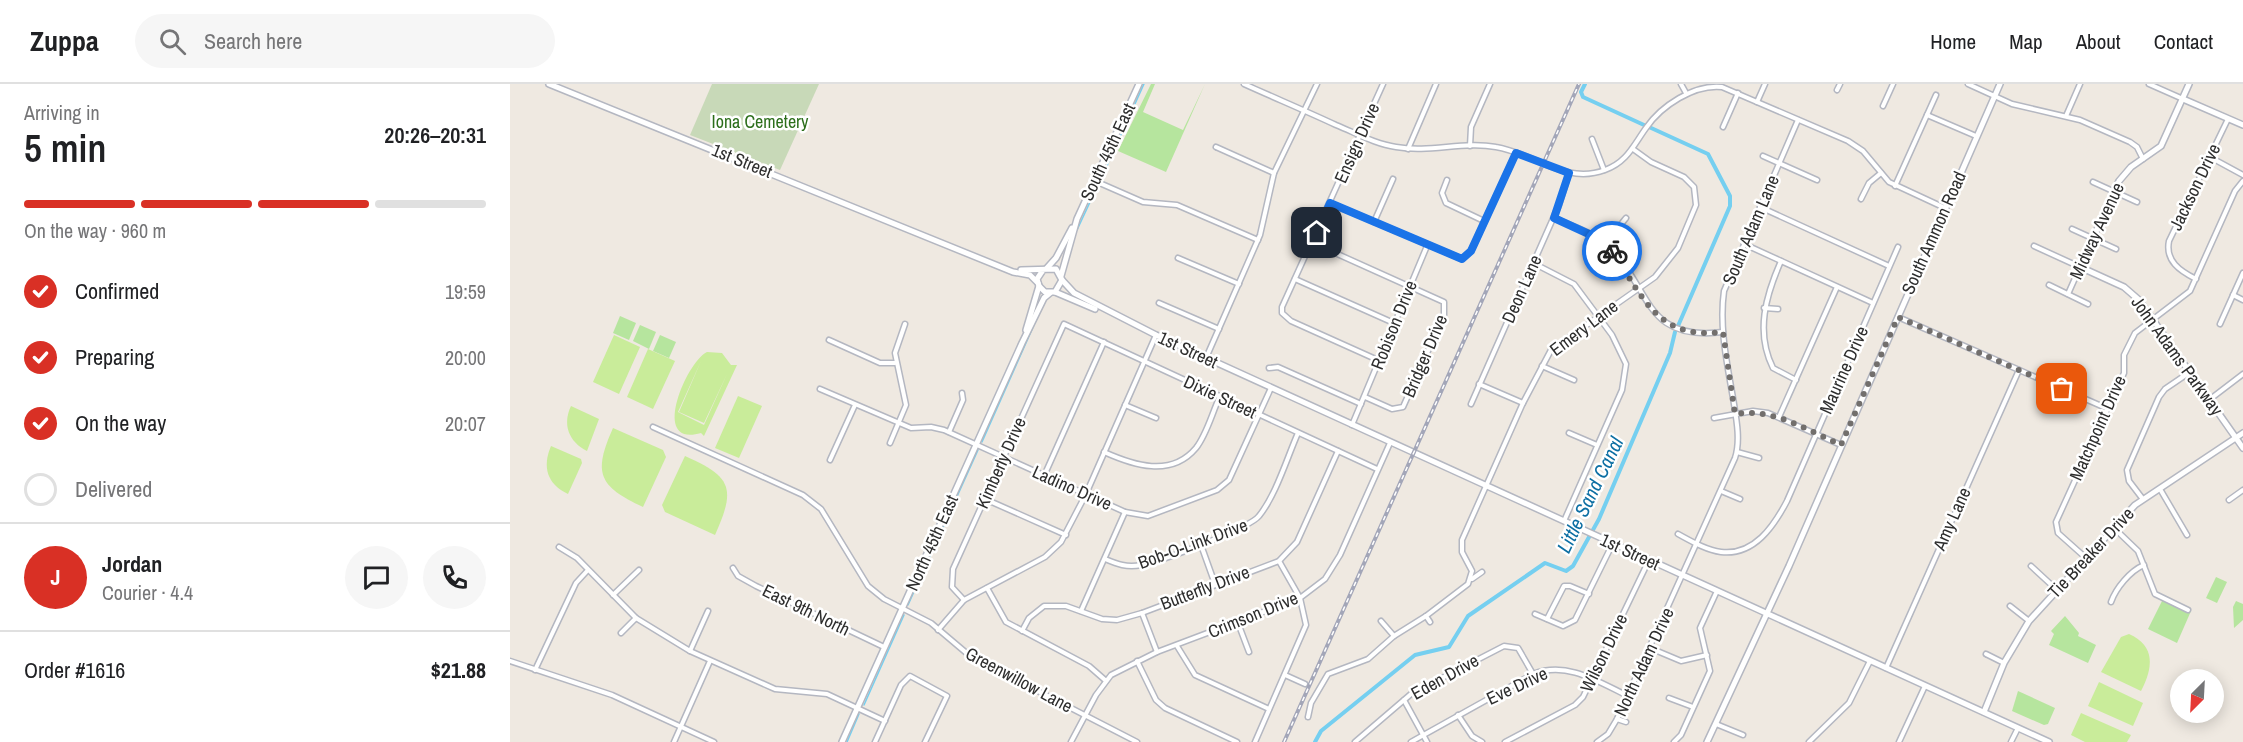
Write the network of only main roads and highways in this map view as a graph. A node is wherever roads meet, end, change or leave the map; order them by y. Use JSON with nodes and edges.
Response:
{"nodes":[{"id":1,"x":549,"y":84,"type":"edge"},
{"id":2,"x":1139,"y":84,"type":"edge"},
{"id":3,"x":2000,"y":84,"type":"edge"},
{"id":4,"x":2189,"y":84,"type":"edge"},
{"id":5,"x":2183,"y":99,"type":"junction"},
{"id":6,"x":2243,"y":125,"type":"edge"},
{"id":7,"x":1077,"y":219,"type":"junction"},
{"id":8,"x":1002,"y":266,"type":"junction"},
{"id":9,"x":2080,"y":267,"type":"joint"},
{"id":10,"x":1045,"y":269,"type":"junction"},
{"id":11,"x":1062,"y":278,"type":"junction"},
{"id":12,"x":1038,"y":284,"type":"junction"},
{"id":13,"x":1053,"y":292,"type":"junction"},
{"id":14,"x":1114,"y":315,"type":"junction"},
{"id":15,"x":1022,"y":343,"type":"junction"},
{"id":16,"x":2243,"y":433,"type":"edge"},
{"id":17,"x":2236,"y":438,"type":"junction"},
{"id":18,"x":2243,"y":448,"type":"edge"},
{"id":19,"x":1767,"y":614,"type":"junction"},
{"id":20,"x":1984,"y":712,"type":"junction"},
{"id":21,"x":842,"y":742,"type":"edge"},
{"id":22,"x":1707,"y":742,"type":"edge"},
{"id":23,"x":2049,"y":742,"type":"edge"}],
"edges":[{"from":1,"to":8,"type":"main road","name":"1st Street"},
{"from":2,"to":7,"type":"main road","name":"South 45th East"},
{"from":3,"to":19,"type":"main road","name":"South Ammon Road"},
{"from":4,"to":5,"type":"main road","name":"Midway Avenue"},
{"from":5,"to":6,"type":"main road"},
{"from":5,"to":9,"type":"main road","name":"Midway Avenue"},
{"from":7,"to":10,"type":"main road","name":"South 45th East"},
{"from":7,"to":11,"type":"main road","name":"South 45th East"},
{"from":8,"to":10,"type":"main road","name":"1st Street"},
{"from":8,"to":12,"type":"main road","name":"1st Street"},
{"from":9,"to":17,"type":"main road","name":"John Adams Parkway"},
{"from":10,"to":11,"type":"main road"},
{"from":10,"to":12,"type":"main road"},
{"from":11,"to":13,"type":"main road"},
{"from":11,"to":14,"type":"main road"},
{"from":12,"to":13,"type":"main road"},
{"from":12,"to":15,"type":"main road","name":"North 45th East"},
{"from":13,"to":14,"type":"main road"},
{"from":13,"to":15,"type":"main road","name":"North 45th East"},
{"from":14,"to":19,"type":"main road","name":"1st Street"},
{"from":15,"to":21,"type":"main road","name":"North 45th East"},
{"from":16,"to":17,"type":"main road","name":"Tie Breaker Drive"},
{"from":17,"to":18,"type":"main road","name":"John Adams Parkway"},
{"from":17,"to":20,"type":"main road","name":"Tie Breaker Drive"},
{"from":19,"to":20,"type":"main road","name":"1st Street"},
{"from":19,"to":22,"type":"main road","name":"South Ammon Road"},
{"from":20,"to":23,"type":"main road","name":"1st Street"}]}
